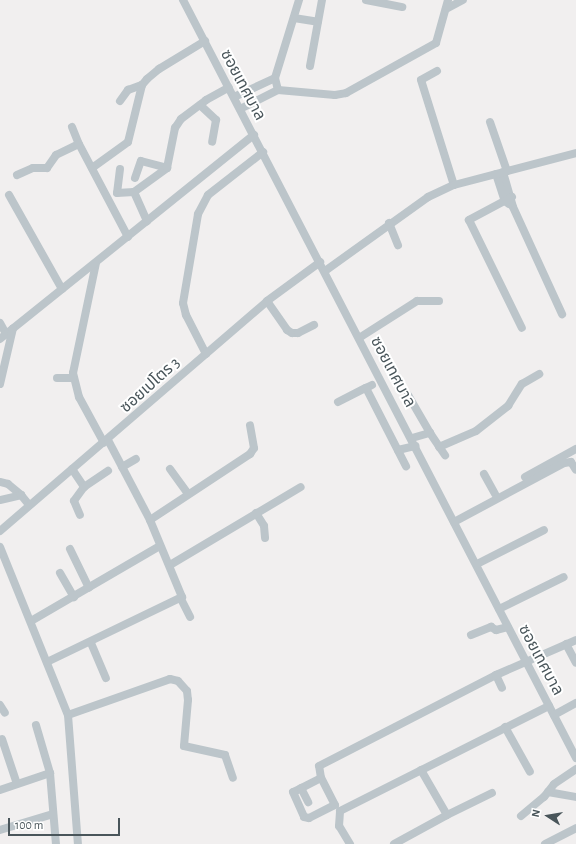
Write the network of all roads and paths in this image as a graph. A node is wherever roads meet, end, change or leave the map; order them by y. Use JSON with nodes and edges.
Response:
{"nodes":[{"id":1,"x":183,"y":0,"type":"edge"},
{"id":2,"x":299,"y":0,"type":"edge"},
{"id":3,"x":322,"y":0,"type":"edge"},
{"id":4,"x":366,"y":0,"type":"edge"},
{"id":5,"x":448,"y":0,"type":"edge"},
{"id":6,"x":463,"y":0,"type":"edge"},
{"id":7,"x":402,"y":7,"type":"dead end"},
{"id":8,"x":446,"y":8,"type":"junction"},
{"id":9,"x":294,"y":18,"type":"junction"},
{"id":10,"x":318,"y":22,"type":"junction"},
{"id":11,"x":205,"y":41,"type":"junction"},
{"id":12,"x":310,"y":66,"type":"dead end"},
{"id":13,"x":437,"y":71,"type":"dead end"},
{"id":14,"x":275,"y":78,"type":"junction"},
{"id":15,"x":142,"y":86,"type":"junction"},
{"id":16,"x":229,"y":87,"type":"junction"},
{"id":17,"x":278,"y":90,"type":"junction"},
{"id":18,"x":234,"y":97,"type":"junction"},
{"id":19,"x":120,"y":101,"type":"dead end"},
{"id":20,"x":200,"y":105,"type":"junction"},
{"id":21,"x":240,"y":109,"type":"junction"},
{"id":22,"x":490,"y":122,"type":"dead end"},
{"id":23,"x":72,"y":127,"type":"dead end"},
{"id":24,"x":254,"y":135,"type":"junction"},
{"id":25,"x":212,"y":142,"type":"dead end"},
{"id":26,"x":79,"y":144,"type":"junction"},
{"id":27,"x":263,"y":152,"type":"junction"},
{"id":28,"x":576,"y":152,"type":"edge"},
{"id":29,"x":92,"y":168,"type":"junction"},
{"id":30,"x":167,"y":168,"type":"junction"},
{"id":31,"x":120,"y":169,"type":"dead end"},
{"id":32,"x":502,"y":172,"type":"junction"},
{"id":33,"x":17,"y":175,"type":"dead end"},
{"id":34,"x":135,"y":178,"type":"dead end"},
{"id":35,"x":454,"y":185,"type":"junction"},
{"id":36,"x":134,"y":192,"type":"junction"},
{"id":37,"x":9,"y":195,"type":"dead end"},
{"id":38,"x":508,"y":199,"type":"junction"},
{"id":39,"x":147,"y":221,"type":"junction"},
{"id":40,"x":389,"y":223,"type":"junction"},
{"id":41,"x":128,"y":237,"type":"junction"},
{"id":42,"x":398,"y":245,"type":"dead end"},
{"id":43,"x":320,"y":262,"type":"junction"},
{"id":44,"x":96,"y":263,"type":"junction"},
{"id":45,"x":325,"y":271,"type":"junction"},
{"id":46,"x":62,"y":289,"type":"junction"},
{"id":47,"x":439,"y":300,"type":"dead end"},
{"id":48,"x":267,"y":301,"type":"junction"},
{"id":49,"x":562,"y":314,"type":"dead end"},
{"id":50,"x":314,"y":325,"type":"dead end"},
{"id":51,"x":13,"y":328,"type":"junction"},
{"id":52,"x":522,"y":328,"type":"dead end"},
{"id":53,"x":2,"y":330,"type":"edge"},
{"id":54,"x":359,"y":338,"type":"junction"},
{"id":55,"x":206,"y":354,"type":"junction"},
{"id":56,"x":539,"y":374,"type":"dead end"},
{"id":57,"x":57,"y":378,"type":"dead end"},
{"id":58,"x":73,"y":378,"type":"junction"},
{"id":59,"x":0,"y":384,"type":"edge"},
{"id":60,"x":408,"y":395,"type":"dead end"},
{"id":61,"x":338,"y":402,"type":"dead end"},
{"id":62,"x":250,"y":424,"type":"dead end"},
{"id":63,"x":430,"y":433,"type":"junction"},
{"id":64,"x":412,"y":438,"type":"junction"},
{"id":65,"x":106,"y":442,"type":"junction"},
{"id":66,"x":416,"y":446,"type":"junction"},
{"id":67,"x":439,"y":447,"type":"junction"},
{"id":68,"x":576,"y":449,"type":"edge"},
{"id":69,"x":398,"y":450,"type":"junction"},
{"id":70,"x":445,"y":455,"type":"dead end"},
{"id":71,"x":136,"y":459,"type":"dead end"},
{"id":72,"x":406,"y":466,"type":"dead end"},
{"id":73,"x":122,"y":467,"type":"junction"},
{"id":74,"x":170,"y":469,"type":"dead end"},
{"id":75,"x":72,"y":470,"type":"junction"},
{"id":76,"x":576,"y":470,"type":"edge"},
{"id":77,"x":108,"y":471,"type":"dead end"},
{"id":78,"x":484,"y":474,"type":"dead end"},
{"id":79,"x":0,"y":482,"type":"edge"},
{"id":80,"x":84,"y":487,"type":"junction"},
{"id":81,"x":301,"y":487,"type":"dead end"},
{"id":82,"x":188,"y":494,"type":"junction"},
{"id":83,"x":495,"y":494,"type":"junction"},
{"id":84,"x":21,"y":495,"type":"junction"},
{"id":85,"x":0,"y":500,"type":"edge"},
{"id":86,"x":29,"y":505,"type":"junction"},
{"id":87,"x":256,"y":513,"type":"junction"},
{"id":88,"x":80,"y":515,"type":"dead end"},
{"id":89,"x":453,"y":519,"type":"junction"},
{"id":90,"x":150,"y":520,"type":"junction"},
{"id":91,"x":544,"y":530,"type":"dead end"},
{"id":92,"x":0,"y":531,"type":"edge"},
{"id":93,"x":265,"y":538,"type":"dead end"},
{"id":94,"x":160,"y":546,"type":"junction"},
{"id":95,"x":0,"y":547,"type":"edge"},
{"id":96,"x":70,"y":549,"type":"dead end"},
{"id":97,"x":477,"y":564,"type":"junction"},
{"id":98,"x":170,"y":565,"type":"junction"},
{"id":99,"x":60,"y":573,"type":"dead end"},
{"id":100,"x":564,"y":577,"type":"dead end"},
{"id":101,"x":89,"y":588,"type":"junction"},
{"id":102,"x":74,"y":596,"type":"junction"},
{"id":103,"x":181,"y":599,"type":"junction"},
{"id":104,"x":499,"y":609,"type":"junction"},
{"id":105,"x":190,"y":617,"type":"dead end"},
{"id":106,"x":31,"y":621,"type":"junction"},
{"id":107,"x":508,"y":627,"type":"junction"},
{"id":108,"x":471,"y":635,"type":"dead end"},
{"id":109,"x":576,"y":640,"type":"edge"},
{"id":110,"x":91,"y":643,"type":"junction"},
{"id":111,"x":566,"y":644,"type":"junction"},
{"id":112,"x":48,"y":662,"type":"junction"},
{"id":113,"x":526,"y":662,"type":"junction"},
{"id":114,"x":576,"y":663,"type":"edge"},
{"id":115,"x":496,"y":675,"type":"junction"},
{"id":116,"x":106,"y":678,"type":"dead end"},
{"id":117,"x":502,"y":688,"type":"dead end"},
{"id":118,"x":576,"y":703,"type":"edge"},
{"id":119,"x":0,"y":705,"type":"edge"},
{"id":120,"x":549,"y":706,"type":"junction"},
{"id":121,"x":5,"y":713,"type":"dead end"},
{"id":122,"x":68,"y":715,"type":"junction"},
{"id":123,"x":554,"y":715,"type":"junction"},
{"id":124,"x":36,"y":725,"type":"dead end"},
{"id":125,"x":505,"y":728,"type":"junction"},
{"id":126,"x":2,"y":739,"type":"dead end"},
{"id":127,"x":576,"y":758,"type":"edge"},
{"id":128,"x":576,"y":769,"type":"edge"},
{"id":129,"x":421,"y":770,"type":"junction"},
{"id":130,"x":530,"y":772,"type":"dead end"},
{"id":131,"x":50,"y":773,"type":"junction"},
{"id":132,"x":233,"y":778,"type":"dead end"},
{"id":133,"x":321,"y":778,"type":"junction"},
{"id":134,"x":17,"y":784,"type":"junction"},
{"id":135,"x":301,"y":788,"type":"junction"},
{"id":136,"x":0,"y":790,"type":"edge"},
{"id":137,"x":548,"y":792,"type":"junction"},
{"id":138,"x":492,"y":793,"type":"dead end"},
{"id":139,"x":576,"y":797,"type":"edge"},
{"id":140,"x":308,"y":802,"type":"dead end"},
{"id":141,"x":53,"y":814,"type":"junction"},
{"id":142,"x":447,"y":815,"type":"junction"},
{"id":143,"x":521,"y":816,"type":"dead end"},
{"id":144,"x":576,"y":828,"type":"edge"},
{"id":145,"x":0,"y":830,"type":"edge"},
{"id":146,"x":567,"y":834,"type":"junction"},
{"id":147,"x":576,"y":836,"type":"edge"},
{"id":148,"x":56,"y":844,"type":"edge"},
{"id":149,"x":78,"y":844,"type":"edge"},
{"id":150,"x":350,"y":844,"type":"edge"},
{"id":151,"x":394,"y":844,"type":"edge"},
{"id":152,"x":545,"y":844,"type":"edge"}],
"edges":[{"from":1,"to":11,"type":"street","name":"ซอยเทศบาล"},
{"from":2,"to":9,"type":"street"},
{"from":3,"to":10,"type":"street"},
{"from":4,"to":7,"type":"street"},
{"from":5,"to":8,"type":"street"},
{"from":6,"to":8,"type":"street"},
{"from":8,"to":17,"type":"street"},
{"from":9,"to":10,"type":"street"},
{"from":9,"to":14,"type":"street"},
{"from":10,"to":12,"type":"street"},
{"from":11,"to":15,"type":"street"},
{"from":11,"to":16,"type":"street","name":"ซอยเทศบาล"},
{"from":13,"to":35,"type":"street"},
{"from":14,"to":17,"type":"street"},
{"from":14,"to":18,"type":"street"},
{"from":15,"to":19,"type":"street"},
{"from":15,"to":29,"type":"street"},
{"from":16,"to":18,"type":"street","name":"ซอยเทศบาล"},
{"from":16,"to":20,"type":"street"},
{"from":17,"to":21,"type":"street"},
{"from":18,"to":21,"type":"street","name":"ซอยเทศบาล"},
{"from":20,"to":25,"type":"street"},
{"from":20,"to":30,"type":"street"},
{"from":21,"to":24,"type":"street","name":"ซอยเทศบาล"},
{"from":22,"to":32,"type":"street"},
{"from":23,"to":26,"type":"street"},
{"from":24,"to":27,"type":"street","name":"ซอยเทศบาล"},
{"from":24,"to":39,"type":"street"},
{"from":26,"to":29,"type":"street"},
{"from":26,"to":33,"type":"street"},
{"from":27,"to":43,"type":"street","name":"ซอยเทศบาล"},
{"from":27,"to":55,"type":"street"},
{"from":28,"to":32,"type":"street"},
{"from":29,"to":41,"type":"street"},
{"from":30,"to":34,"type":"street"},
{"from":30,"to":36,"type":"street"},
{"from":31,"to":36,"type":"street"},
{"from":32,"to":35,"type":"street"},
{"from":32,"to":38,"type":"street"},
{"from":35,"to":40,"type":"street"},
{"from":36,"to":39,"type":"street"},
{"from":37,"to":46,"type":"street"},
{"from":38,"to":49,"type":"street"},
{"from":38,"to":52,"type":"street"},
{"from":39,"to":41,"type":"street"},
{"from":40,"to":42,"type":"street"},
{"from":40,"to":45,"type":"street"},
{"from":41,"to":44,"type":"street"},
{"from":43,"to":45,"type":"street","name":"ซอยเทศบาล"},
{"from":43,"to":48,"type":"street","name":"ซอยเปโตร 3"},
{"from":44,"to":46,"type":"street"},
{"from":44,"to":58,"type":"street"},
{"from":45,"to":54,"type":"street","name":"ซอยเทศบาล"},
{"from":46,"to":51,"type":"street"},
{"from":47,"to":54,"type":"street"},
{"from":48,"to":50,"type":"street"},
{"from":48,"to":55,"type":"street","name":"ซอยเปโตร 3"},
{"from":51,"to":53,"type":"street"},
{"from":51,"to":59,"type":"street"},
{"from":54,"to":64,"type":"street","name":"ซอยเทศบาล"},
{"from":55,"to":65,"type":"street","name":"ซอยเปโตร 3"},
{"from":56,"to":67,"type":"street"},
{"from":57,"to":58,"type":"street"},
{"from":58,"to":65,"type":"street"},
{"from":60,"to":63,"type":"street"},
{"from":61,"to":69,"type":"street"},
{"from":62,"to":82,"type":"street"},
{"from":63,"to":64,"type":"street"},
{"from":63,"to":67,"type":"street"},
{"from":64,"to":66,"type":"street","name":"ซอยเทศบาล"},
{"from":65,"to":73,"type":"street"},
{"from":65,"to":75,"type":"street","name":"ซอยเปโตร 3"},
{"from":66,"to":69,"type":"street"},
{"from":66,"to":89,"type":"street","name":"ซอยเทศบาล"},
{"from":67,"to":70,"type":"street"},
{"from":68,"to":83,"type":"street"},
{"from":69,"to":72,"type":"street"},
{"from":71,"to":73,"type":"street"},
{"from":73,"to":90,"type":"street"},
{"from":74,"to":82,"type":"street"},
{"from":75,"to":80,"type":"street"},
{"from":75,"to":86,"type":"street","name":"ซอยเปโตร 3"},
{"from":76,"to":89,"type":"street"},
{"from":77,"to":80,"type":"street"},
{"from":78,"to":83,"type":"street"},
{"from":79,"to":84,"type":"street"},
{"from":80,"to":88,"type":"street"},
{"from":81,"to":87,"type":"street"},
{"from":82,"to":90,"type":"street"},
{"from":83,"to":89,"type":"street"},
{"from":84,"to":85,"type":"street"},
{"from":84,"to":86,"type":"street"},
{"from":86,"to":92,"type":"street","name":"ซอยเปโตร 3"},
{"from":87,"to":93,"type":"street"},
{"from":87,"to":98,"type":"street"},
{"from":89,"to":97,"type":"street","name":"ซอยเทศบาล"},
{"from":90,"to":94,"type":"street"},
{"from":91,"to":97,"type":"street"},
{"from":94,"to":98,"type":"street"},
{"from":94,"to":101,"type":"street"},
{"from":95,"to":106,"type":"street"},
{"from":96,"to":101,"type":"street"},
{"from":97,"to":104,"type":"street","name":"ซอยเทศบาล"},
{"from":98,"to":103,"type":"street"},
{"from":99,"to":102,"type":"street"},
{"from":100,"to":104,"type":"street"},
{"from":101,"to":102,"type":"street"},
{"from":102,"to":106,"type":"street"},
{"from":103,"to":105,"type":"street"},
{"from":103,"to":110,"type":"street"},
{"from":104,"to":107,"type":"street","name":"ซอยเทศบาล"},
{"from":106,"to":112,"type":"street"},
{"from":107,"to":108,"type":"street"},
{"from":107,"to":113,"type":"street","name":"ซอยเทศบาล"},
{"from":109,"to":111,"type":"street"},
{"from":110,"to":112,"type":"street"},
{"from":110,"to":116,"type":"street"},
{"from":111,"to":113,"type":"street"},
{"from":111,"to":114,"type":"street"},
{"from":112,"to":122,"type":"street"},
{"from":113,"to":115,"type":"street"},
{"from":113,"to":120,"type":"street","name":"ซอยเทศบาล"},
{"from":115,"to":117,"type":"street"},
{"from":115,"to":133,"type":"street"},
{"from":118,"to":123,"type":"street"},
{"from":119,"to":121,"type":"street"},
{"from":120,"to":123,"type":"street","name":"ซอยเทศบาล"},
{"from":120,"to":125,"type":"street"},
{"from":122,"to":132,"type":"street"},
{"from":122,"to":149,"type":"street"},
{"from":123,"to":127,"type":"street","name":"ซอยเทศบาล"},
{"from":124,"to":131,"type":"street"},
{"from":125,"to":129,"type":"street"},
{"from":125,"to":130,"type":"street"},
{"from":126,"to":134,"type":"street"},
{"from":128,"to":137,"type":"street"},
{"from":129,"to":142,"type":"street"},
{"from":129,"to":150,"type":"street"},
{"from":131,"to":134,"type":"street"},
{"from":131,"to":141,"type":"street"},
{"from":133,"to":135,"type":"street"},
{"from":133,"to":135,"type":"street"},
{"from":134,"to":136,"type":"street"},
{"from":135,"to":140,"type":"street"},
{"from":137,"to":139,"type":"street"},
{"from":137,"to":143,"type":"street"},
{"from":138,"to":142,"type":"street"},
{"from":141,"to":145,"type":"street"},
{"from":141,"to":148,"type":"street"},
{"from":142,"to":151,"type":"street"},
{"from":144,"to":146,"type":"street"},
{"from":146,"to":147,"type":"street"},
{"from":146,"to":152,"type":"street"}]}
